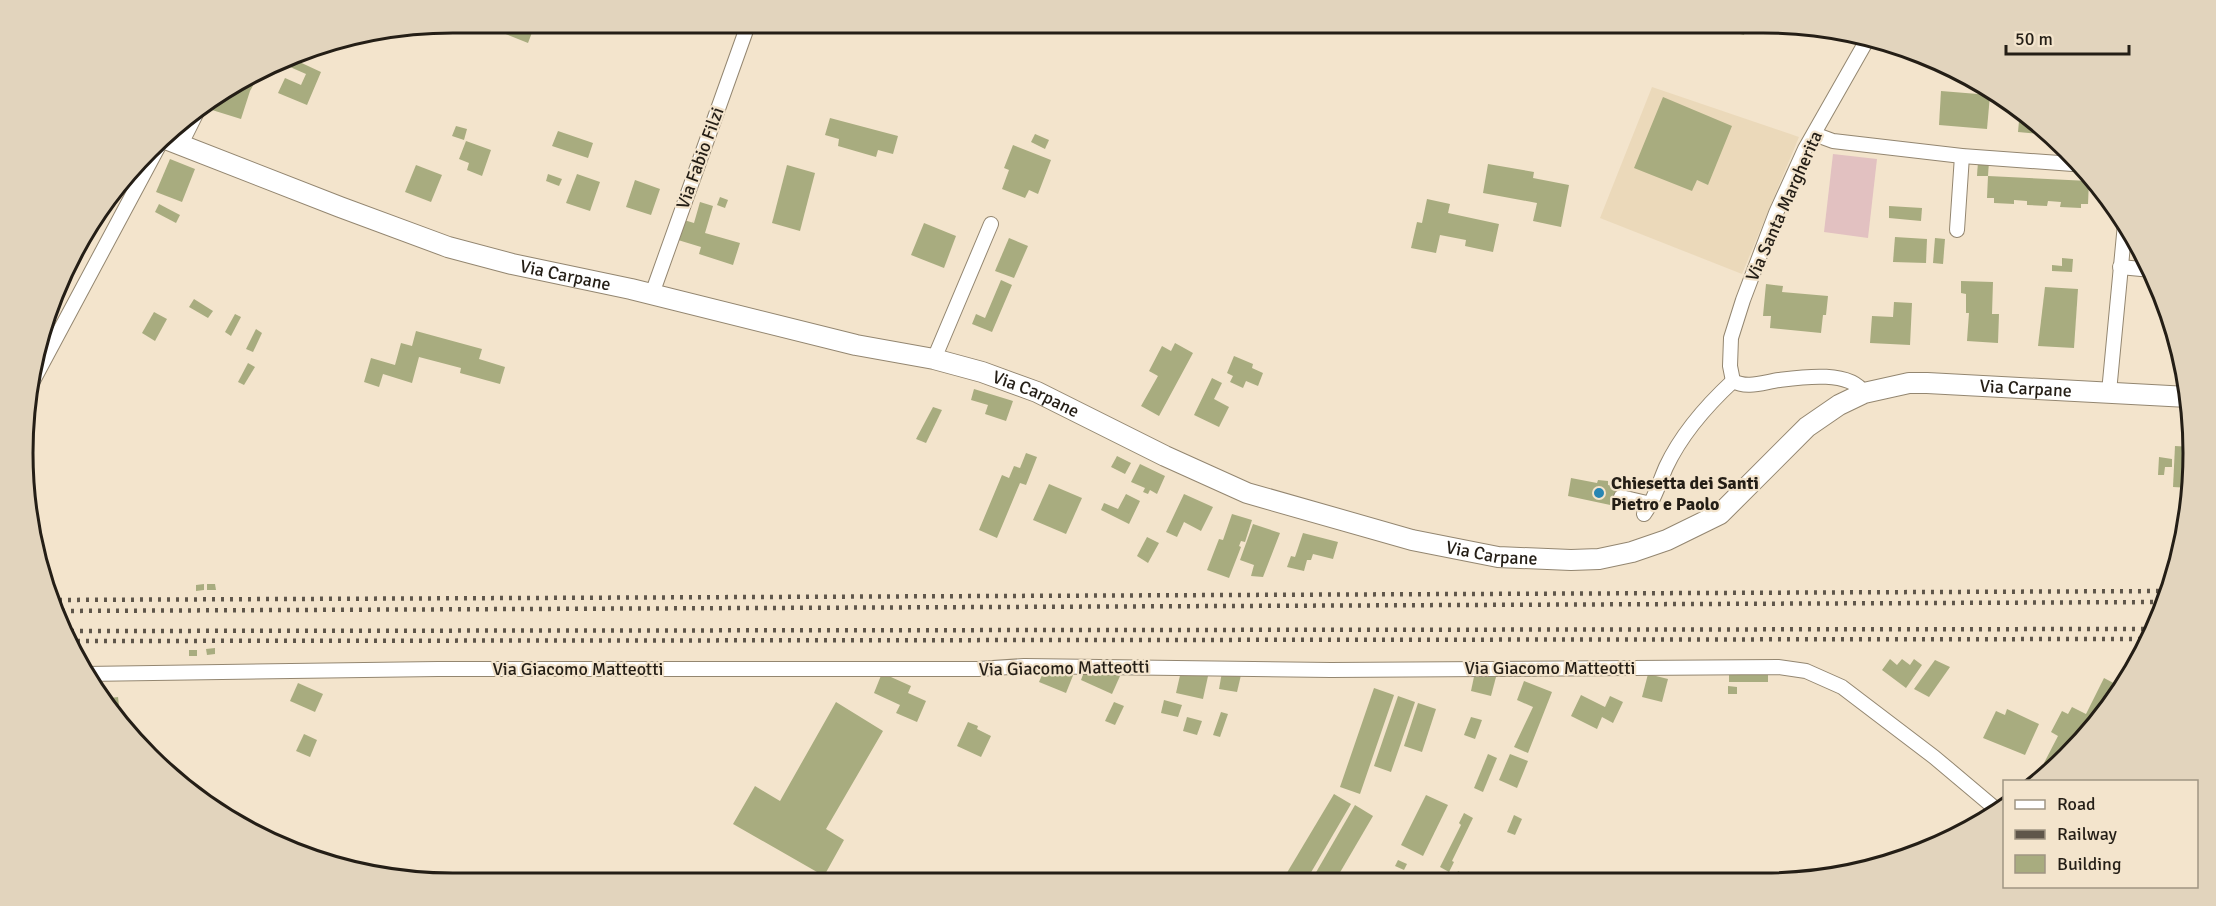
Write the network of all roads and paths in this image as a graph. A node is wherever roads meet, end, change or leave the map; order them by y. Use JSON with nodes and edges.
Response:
{"nodes":[{"id":1,"x":745,"y":33,"type":"edge"},
{"id":2,"x":1864,"y":45,"type":"edge"},
{"id":3,"x":1814,"y":134,"type":"junction"},
{"id":4,"x":172,"y":141,"type":"edge"},
{"id":5,"x":165,"y":148,"type":"edge"},
{"id":6,"x":1962,"y":156,"type":"junction"},
{"id":7,"x":2067,"y":164,"type":"edge"},
{"id":8,"x":991,"y":224,"type":"dead end"},
{"id":9,"x":1957,"y":230,"type":"dead end"},
{"id":10,"x":2123,"y":238,"type":"edge"},
{"id":11,"x":2120,"y":267,"type":"junction"},
{"id":12,"x":2141,"y":269,"type":"edge"},
{"id":13,"x":652,"y":294,"type":"junction"},
{"id":14,"x":933,"y":359,"type":"junction"},
{"id":15,"x":42,"y":365,"type":"edge"},
{"id":16,"x":1733,"y":381,"type":"junction"},
{"id":17,"x":2109,"y":392,"type":"junction"},
{"id":18,"x":1864,"y":393,"type":"junction"},
{"id":19,"x":2179,"y":396,"type":"edge"},
{"id":20,"x":1621,"y":497,"type":"dead end"},
{"id":21,"x":96,"y":674,"type":"edge"},
{"id":22,"x":1991,"y":805,"type":"edge"}],
"edges":[{"from":1,"to":13,"type":"street","name":"Via Fabio Filzi"},
{"from":2,"to":3,"type":"street","name":"Via Santa Margherita"},
{"from":3,"to":6,"type":"street"},
{"from":3,"to":16,"type":"street","name":"Via Santa Margherita"},
{"from":4,"to":13,"type":"street","name":"Via Carpane"},
{"from":5,"to":15,"type":"street"},
{"from":6,"to":7,"type":"street"},
{"from":6,"to":9,"type":"street"},
{"from":8,"to":14,"type":"street"},
{"from":10,"to":11,"type":"street"},
{"from":11,"to":12,"type":"street"},
{"from":11,"to":17,"type":"street"},
{"from":13,"to":14,"type":"street","name":"Via Carpane"},
{"from":14,"to":18,"type":"street","name":"Via Carpane"},
{"from":16,"to":18,"type":"street"},
{"from":16,"to":20,"type":"street"},
{"from":17,"to":18,"type":"street","name":"Via Carpane"},
{"from":17,"to":19,"type":"street","name":"Via Carpane"},
{"from":21,"to":22,"type":"street","name":"Via Giacomo Matteotti"}]}
